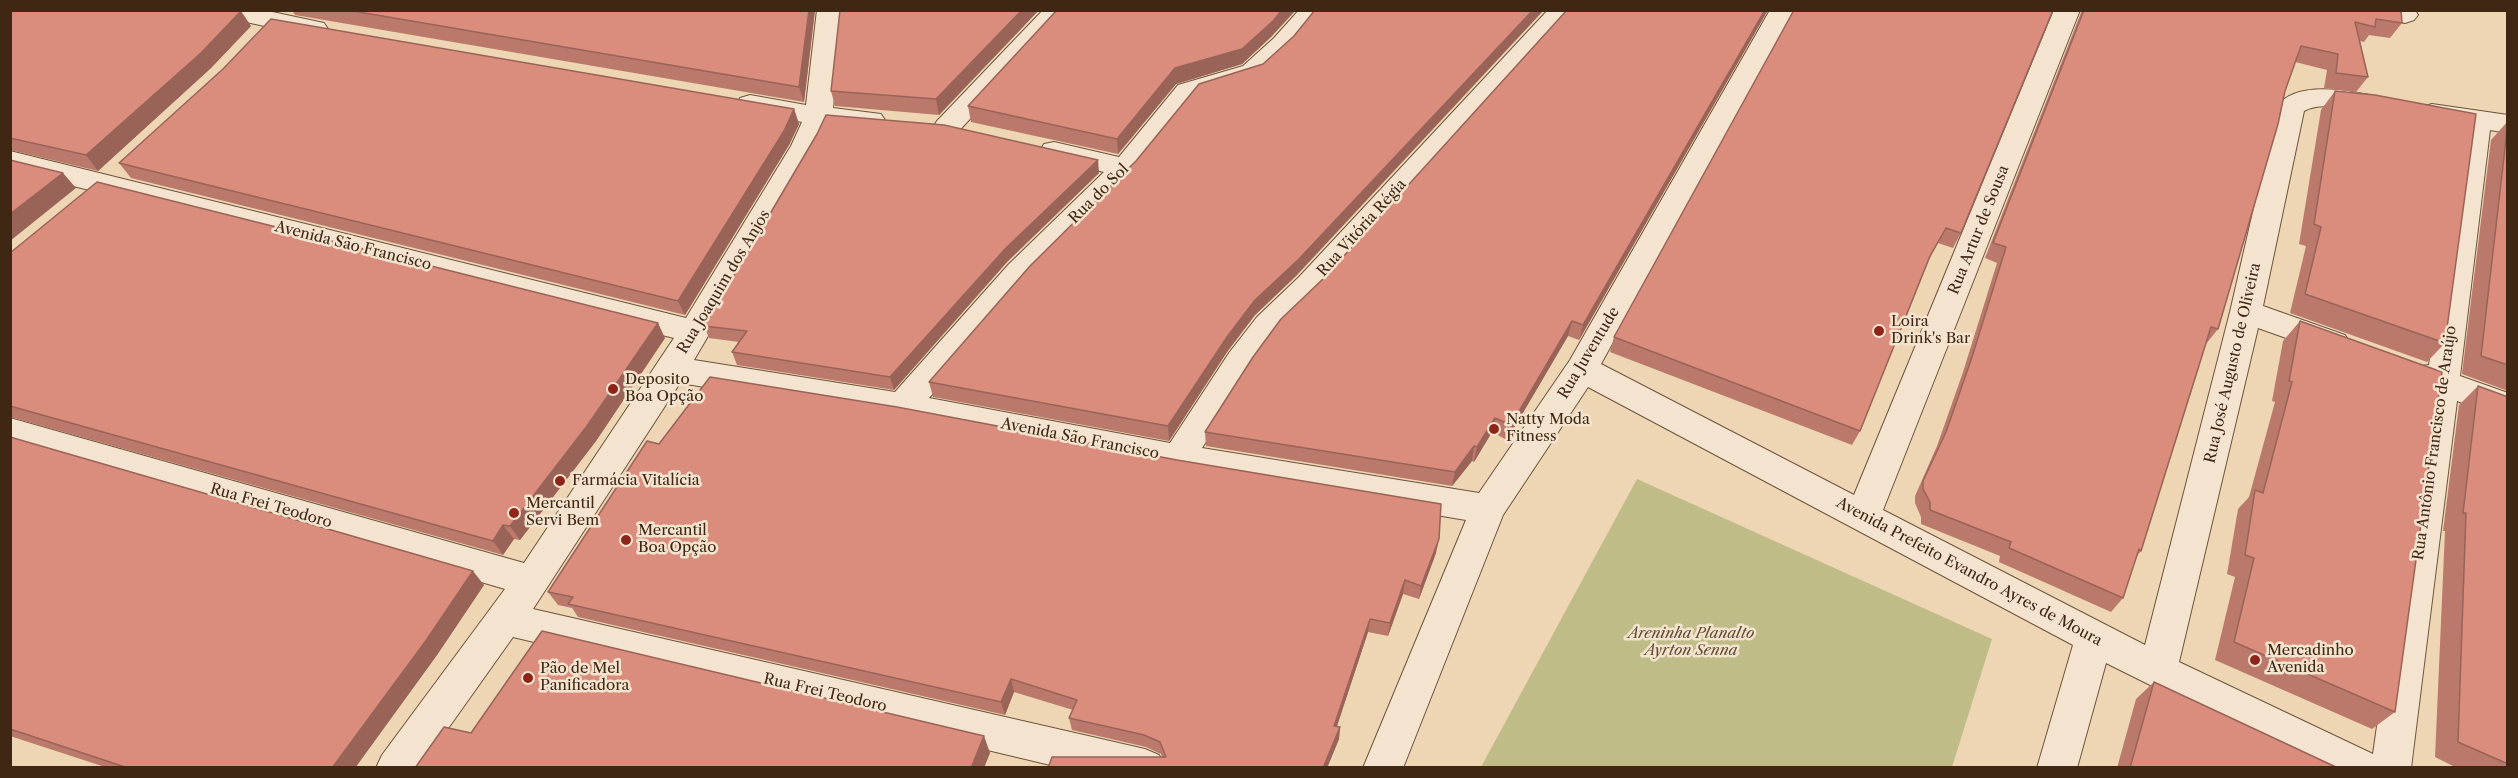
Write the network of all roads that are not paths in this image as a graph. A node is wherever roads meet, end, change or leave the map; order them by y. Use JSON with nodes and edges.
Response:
{"nodes":[{"id":1,"x":223,"y":10,"type":"edge"},
{"id":2,"x":830,"y":10,"type":"edge"},
{"id":3,"x":1058,"y":10,"type":"edge"},
{"id":4,"x":1313,"y":10,"type":"edge"},
{"id":5,"x":1563,"y":10,"type":"edge"},
{"id":6,"x":1783,"y":10,"type":"edge"},
{"id":7,"x":2067,"y":10,"type":"edge"},
{"id":8,"x":272,"y":24,"type":"edge"},
{"id":9,"x":343,"y":34,"type":"edge"},
{"id":10,"x":725,"y":100,"type":"edge"},
{"id":11,"x":818,"y":116,"type":"junction"},
{"id":12,"x":2493,"y":122,"type":"edge"},
{"id":13,"x":924,"y":125,"type":"junction"},
{"id":14,"x":981,"y":134,"type":"edge"},
{"id":15,"x":1025,"y":145,"type":"edge"},
{"id":16,"x":10,"y":160,"type":"edge"},
{"id":17,"x":130,"y":160,"type":"edge"},
{"id":18,"x":1126,"y":168,"type":"junction"},
{"id":19,"x":105,"y":183,"type":"junction"},
{"id":20,"x":79,"y":204,"type":"edge"},
{"id":21,"x":2246,"y":312,"type":"junction"},
{"id":22,"x":695,"y":332,"type":"junction"},
{"id":23,"x":2367,"y":355,"type":"edge"},
{"id":24,"x":2400,"y":367,"type":"edge"},
{"id":25,"x":672,"y":369,"type":"junction"},
{"id":26,"x":1582,"y":369,"type":"junction"},
{"id":27,"x":2443,"y":383,"type":"junction"},
{"id":28,"x":902,"y":406,"type":"junction"},
{"id":29,"x":2508,"y":407,"type":"edge"},
{"id":30,"x":10,"y":431,"type":"edge"},
{"id":31,"x":1178,"y":458,"type":"junction"},
{"id":32,"x":1488,"y":509,"type":"junction"},
{"id":33,"x":1863,"y":516,"type":"junction"},
{"id":34,"x":532,"y":581,"type":"junction"},
{"id":35,"x":505,"y":619,"type":"junction"},
{"id":36,"x":2094,"y":637,"type":"junction"},
{"id":37,"x":2158,"y":671,"type":"junction"},
{"id":38,"x":2345,"y":764,"type":"edge"},
{"id":39,"x":396,"y":768,"type":"edge"},
{"id":40,"x":1145,"y":768,"type":"edge"},
{"id":41,"x":1383,"y":768,"type":"edge"},
{"id":42,"x":2057,"y":768,"type":"edge"},
{"id":43,"x":2391,"y":768,"type":"edge"}],
"edges":[{"from":1,"to":8,"type":"street"},
{"from":2,"to":11,"type":"street","name":"Rua Joaquim dos Anjos"},
{"from":3,"to":13,"type":"street"},
{"from":4,"to":18,"type":"street","name":"Rua do Sol"},
{"from":5,"to":31,"type":"street","name":"Rua Vitória Régia"},
{"from":6,"to":26,"type":"street","name":"Rua Juventude"},
{"from":7,"to":33,"type":"street","name":"Rua Artur de Sousa"},
{"from":8,"to":9,"type":"street"},
{"from":10,"to":11,"type":"street"},
{"from":11,"to":13,"type":"street"},
{"from":11,"to":22,"type":"street","name":"Rua Joaquim dos Anjos"},
{"from":12,"to":21,"type":"street","name":"Rua José Augusto de Oliveira"},
{"from":12,"to":27,"type":"street","name":"Rua Antônio Francisco de Araújo"},
{"from":13,"to":14,"type":"street"},
{"from":15,"to":18,"type":"street"},
{"from":16,"to":19,"type":"street","name":"Avenida São Francisco"},
{"from":17,"to":19,"type":"street"},
{"from":18,"to":28,"type":"street","name":"Rua do Sol"},
{"from":19,"to":20,"type":"street"},
{"from":19,"to":22,"type":"street","name":"Avenida São Francisco"},
{"from":21,"to":23,"type":"street"},
{"from":21,"to":37,"type":"street","name":"Rua José Augusto de Oliveira"},
{"from":22,"to":25,"type":"street","name":"Rua Joaquim dos Anjos"},
{"from":24,"to":27,"type":"street"},
{"from":25,"to":28,"type":"street","name":"Avenida São Francisco"},
{"from":25,"to":34,"type":"street","name":"Rua Joaquim dos Anjos"},
{"from":26,"to":32,"type":"street","name":"Rua Juventude"},
{"from":26,"to":33,"type":"street","name":"Avenida Prefeito Evandro Ayres de Moura"},
{"from":27,"to":29,"type":"street"},
{"from":27,"to":43,"type":"street","name":"Rua Antônio Francisco de Araújo"},
{"from":28,"to":31,"type":"street","name":"Avenida São Francisco"},
{"from":30,"to":34,"type":"street","name":"Rua Frei Teodoro"},
{"from":31,"to":32,"type":"street","name":"Avenida São Francisco"},
{"from":32,"to":41,"type":"street","name":"Rua Juventude"},
{"from":33,"to":36,"type":"street","name":"Avenida Prefeito Evandro Ayres de Moura"},
{"from":34,"to":35,"type":"street","name":"Rua Joaquim dos Anjos"},
{"from":35,"to":39,"type":"street","name":"Rua Joaquim dos Anjos"},
{"from":35,"to":40,"type":"street","name":"Rua Frei Teodoro"},
{"from":36,"to":37,"type":"street","name":"Avenida Prefeito Evandro Ayres de Moura"},
{"from":36,"to":42,"type":"street"},
{"from":37,"to":38,"type":"street","name":"Avenida Prefeito Evandro Ayres de Moura"}]}
